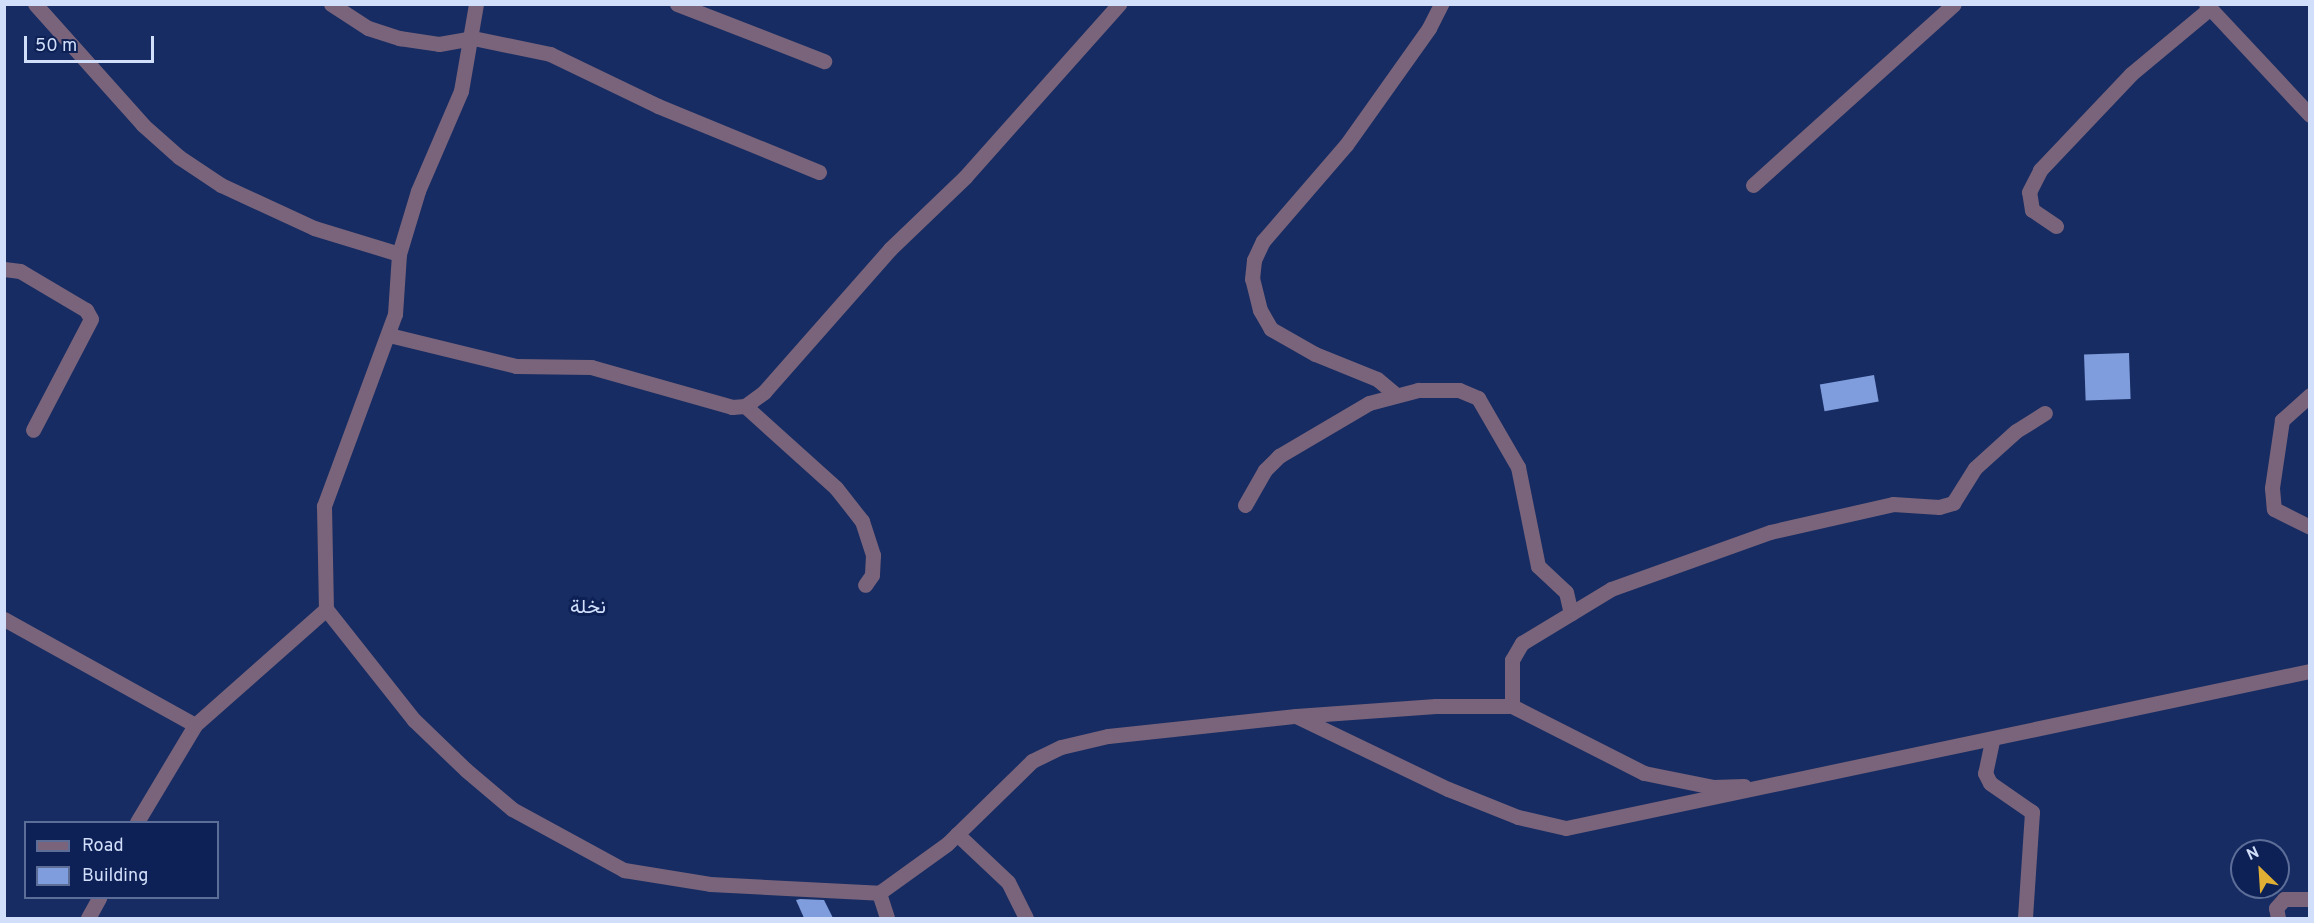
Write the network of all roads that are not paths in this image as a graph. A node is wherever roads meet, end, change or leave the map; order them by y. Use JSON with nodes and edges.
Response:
{"nodes":[{"id":1,"x":35,"y":4,"type":"edge"},
{"id":2,"x":331,"y":4,"type":"edge"},
{"id":3,"x":476,"y":4,"type":"edge"},
{"id":4,"x":677,"y":4,"type":"edge"},
{"id":5,"x":1119,"y":4,"type":"edge"},
{"id":6,"x":1441,"y":4,"type":"edge"},
{"id":7,"x":1954,"y":4,"type":"edge"},
{"id":8,"x":2208,"y":7,"type":"edge"},
{"id":9,"x":473,"y":38,"type":"junction"},
{"id":10,"x":824,"y":60,"type":"dead end"},
{"id":11,"x":2310,"y":115,"type":"edge"},
{"id":12,"x":819,"y":172,"type":"dead end"},
{"id":13,"x":1753,"y":185,"type":"dead end"},
{"id":14,"x":2056,"y":226,"type":"dead end"},
{"id":15,"x":399,"y":254,"type":"junction"},
{"id":16,"x":4,"y":269,"type":"edge"},
{"id":17,"x":389,"y":335,"type":"junction"},
{"id":18,"x":1395,"y":394,"type":"junction"},
{"id":19,"x":2310,"y":395,"type":"edge"},
{"id":20,"x":745,"y":406,"type":"junction"},
{"id":21,"x":2045,"y":413,"type":"dead end"},
{"id":22,"x":33,"y":430,"type":"dead end"},
{"id":23,"x":1245,"y":505,"type":"dead end"},
{"id":24,"x":2310,"y":527,"type":"edge"},
{"id":25,"x":865,"y":585,"type":"dead end"},
{"id":26,"x":326,"y":609,"type":"junction"},
{"id":27,"x":1571,"y":613,"type":"junction"},
{"id":28,"x":4,"y":619,"type":"edge"},
{"id":29,"x":2310,"y":670,"type":"edge"},
{"id":30,"x":1512,"y":706,"type":"junction"},
{"id":31,"x":1296,"y":716,"type":"junction"},
{"id":32,"x":195,"y":725,"type":"junction"},
{"id":33,"x":1992,"y":741,"type":"junction"},
{"id":34,"x":1777,"y":785,"type":"junction"},
{"id":35,"x":138,"y":821,"type":"edge"},
{"id":36,"x":957,"y":834,"type":"junction"},
{"id":37,"x":879,"y":892,"type":"junction"},
{"id":38,"x":98,"y":899,"type":"edge"},
{"id":39,"x":2310,"y":899,"type":"edge"},
{"id":40,"x":88,"y":918,"type":"edge"},
{"id":41,"x":886,"y":918,"type":"edge"},
{"id":42,"x":1026,"y":918,"type":"edge"},
{"id":43,"x":2025,"y":918,"type":"edge"},
{"id":44,"x":2278,"y":918,"type":"edge"}],
"edges":[{"from":1,"to":15,"type":"street"},
{"from":2,"to":9,"type":"street"},
{"from":3,"to":9,"type":"street"},
{"from":4,"to":10,"type":"street"},
{"from":5,"to":20,"type":"street"},
{"from":6,"to":18,"type":"street"},
{"from":7,"to":13,"type":"street"},
{"from":8,"to":11,"type":"street"},
{"from":8,"to":14,"type":"street"},
{"from":9,"to":12,"type":"street"},
{"from":9,"to":15,"type":"street"},
{"from":15,"to":17,"type":"street"},
{"from":16,"to":22,"type":"street"},
{"from":17,"to":20,"type":"street"},
{"from":17,"to":26,"type":"street"},
{"from":18,"to":23,"type":"street"},
{"from":18,"to":27,"type":"street"},
{"from":19,"to":24,"type":"street"},
{"from":20,"to":25,"type":"street"},
{"from":21,"to":27,"type":"street"},
{"from":26,"to":32,"type":"street"},
{"from":26,"to":37,"type":"street"},
{"from":27,"to":30,"type":"street"},
{"from":28,"to":32,"type":"street"},
{"from":29,"to":33,"type":"street"},
{"from":30,"to":31,"type":"street"},
{"from":30,"to":34,"type":"street"},
{"from":31,"to":34,"type":"street"},
{"from":31,"to":36,"type":"street"},
{"from":32,"to":35,"type":"street"},
{"from":33,"to":34,"type":"street"},
{"from":33,"to":43,"type":"street"},
{"from":36,"to":37,"type":"street"},
{"from":36,"to":42,"type":"street"},
{"from":37,"to":41,"type":"street"},
{"from":38,"to":40,"type":"street"},
{"from":39,"to":44,"type":"street"}]}
